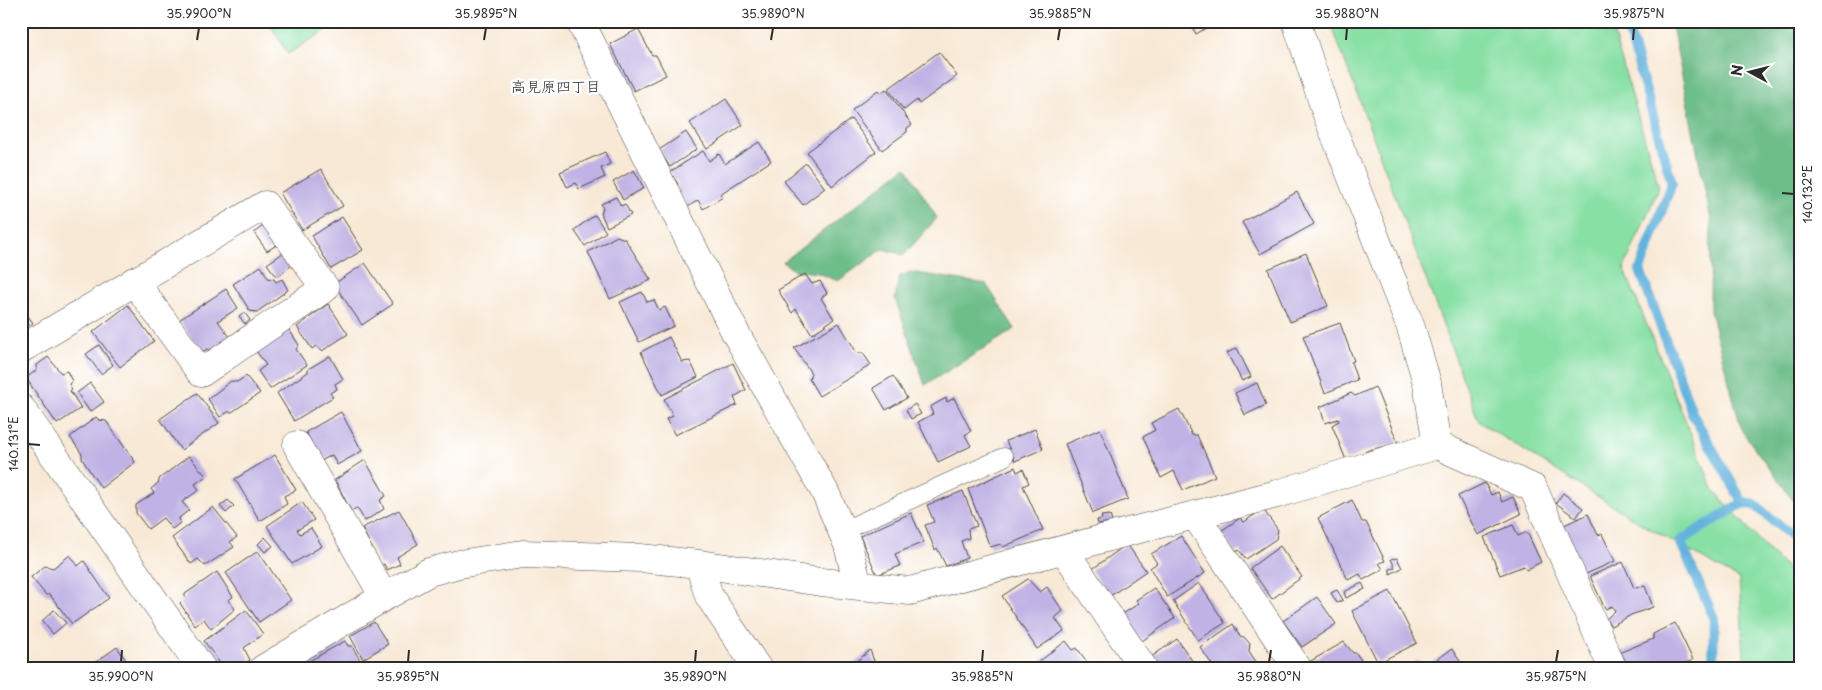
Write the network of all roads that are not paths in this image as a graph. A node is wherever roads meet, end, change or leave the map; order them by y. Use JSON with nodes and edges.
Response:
{"nodes":[{"id":1,"x":580,"y":21,"type":"edge"},
{"id":2,"x":1296,"y":21,"type":"edge"},
{"id":3,"x":134,"y":281,"type":"junction"},
{"id":4,"x":21,"y":349,"type":"edge"},
{"id":5,"x":24,"y":416,"type":"edge"},
{"id":6,"x":297,"y":445,"type":"dead end"},
{"id":7,"x":1437,"y":445,"type":"junction"},
{"id":8,"x":1004,"y":457,"type":"dead end"},
{"id":9,"x":1195,"y":515,"type":"junction"},
{"id":10,"x":842,"y":531,"type":"junction"},
{"id":11,"x":1064,"y":550,"type":"junction"},
{"id":12,"x":699,"y":564,"type":"junction"},
{"id":13,"x":858,"y":586,"type":"junction"},
{"id":14,"x":384,"y":597,"type":"junction"},
{"id":15,"x":202,"y":669,"type":"edge"},
{"id":16,"x":263,"y":669,"type":"edge"},
{"id":17,"x":758,"y":669,"type":"edge"},
{"id":18,"x":1144,"y":669,"type":"edge"},
{"id":19,"x":1298,"y":669,"type":"edge"},
{"id":20,"x":1613,"y":669,"type":"edge"}],
"edges":[{"from":1,"to":10,"type":"street"},
{"from":2,"to":7,"type":"street"},
{"from":3,"to":3,"type":"street"},
{"from":3,"to":4,"type":"street"},
{"from":5,"to":15,"type":"street"},
{"from":6,"to":14,"type":"street"},
{"from":7,"to":9,"type":"street"},
{"from":7,"to":20,"type":"street"},
{"from":8,"to":10,"type":"lane"},
{"from":9,"to":11,"type":"street"},
{"from":9,"to":19,"type":"street"},
{"from":10,"to":13,"type":"street"},
{"from":11,"to":13,"type":"street"},
{"from":11,"to":18,"type":"street"},
{"from":12,"to":13,"type":"street"},
{"from":12,"to":14,"type":"street"},
{"from":12,"to":17,"type":"street"},
{"from":14,"to":16,"type":"street"}]}
